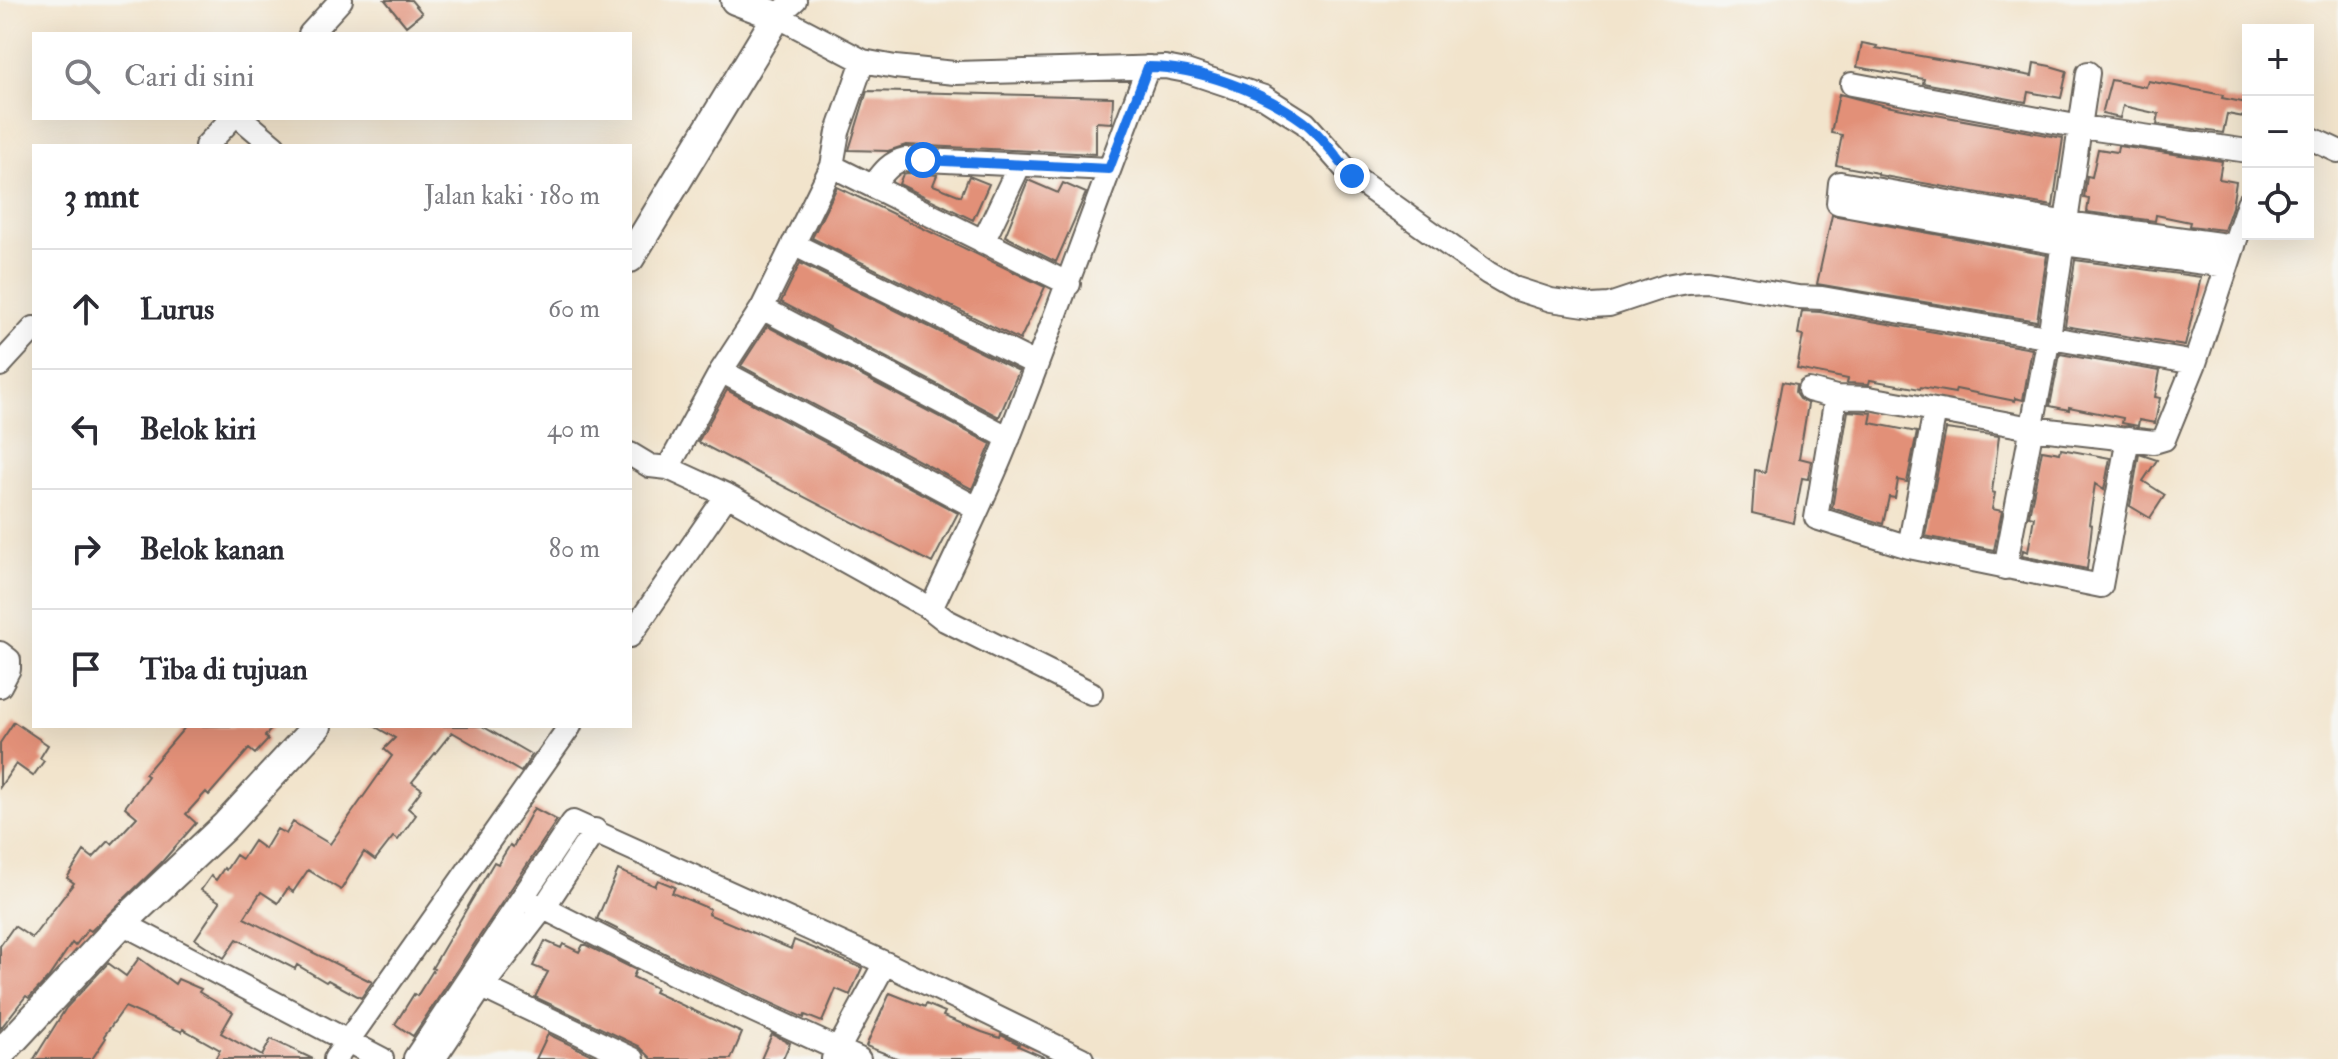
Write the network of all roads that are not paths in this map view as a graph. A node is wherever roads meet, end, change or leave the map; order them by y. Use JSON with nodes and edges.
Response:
{"nodes":[{"id":1,"x":341,"y":0,"type":"edge"},
{"id":2,"x":735,"y":0,"type":"edge"},
{"id":3,"x":786,"y":8,"type":"edge"},
{"id":4,"x":312,"y":32,"type":"edge"},
{"id":5,"x":863,"y":61,"type":"junction"},
{"id":6,"x":1148,"y":67,"type":"junction"},
{"id":7,"x":2088,"y":73,"type":"dead end"},
{"id":8,"x":1852,"y":84,"type":"dead end"},
{"id":9,"x":230,"y":120,"type":"edge"},
{"id":10,"x":243,"y":120,"type":"edge"},
{"id":11,"x":2081,"y":127,"type":"junction"},
{"id":12,"x":2314,"y":140,"type":"edge"},
{"id":13,"x":208,"y":144,"type":"edge"},
{"id":14,"x":272,"y":144,"type":"edge"},
{"id":15,"x":2242,"y":150,"type":"edge"},
{"id":16,"x":2338,"y":151,"type":"edge"},
{"id":17,"x":832,"y":166,"type":"junction"},
{"id":18,"x":1019,"y":166,"type":"junction"},
{"id":19,"x":1109,"y":169,"type":"junction"},
{"id":20,"x":873,"y":186,"type":"junction"},
{"id":21,"x":2242,"y":221,"type":"edge"},
{"id":22,"x":2066,"y":234,"type":"junction"},
{"id":23,"x":983,"y":242,"type":"junction"},
{"id":24,"x":793,"y":244,"type":"junction"},
{"id":25,"x":632,"y":255,"type":"edge"},
{"id":26,"x":2230,"y":256,"type":"junction"},
{"id":27,"x":1069,"y":284,"type":"junction"},
{"id":28,"x":762,"y":308,"type":"junction"},
{"id":29,"x":32,"y":330,"type":"edge"},
{"id":30,"x":2049,"y":337,"type":"junction"},
{"id":31,"x":2195,"y":363,"type":"junction"},
{"id":32,"x":1036,"y":364,"type":"junction"},
{"id":33,"x":0,"y":365,"type":"edge"},
{"id":34,"x":721,"y":371,"type":"junction"},
{"id":35,"x":1809,"y":390,"type":"dead end"},
{"id":36,"x":1836,"y":397,"type":"junction"},
{"id":37,"x":1935,"y":410,"type":"junction"},
{"id":38,"x":2031,"y":428,"type":"junction"},
{"id":39,"x":1009,"y":438,"type":"junction"},
{"id":40,"x":2128,"y":438,"type":"junction"},
{"id":41,"x":632,"y":455,"type":"edge"},
{"id":42,"x":668,"y":468,"type":"junction"},
{"id":43,"x":727,"y":495,"type":"junction"},
{"id":44,"x":977,"y":508,"type":"junction"},
{"id":45,"x":1909,"y":547,"type":"junction"},
{"id":46,"x":2005,"y":568,"type":"junction"},
{"id":47,"x":638,"y":608,"type":"edge"},
{"id":48,"x":931,"y":609,"type":"junction"},
{"id":49,"x":632,"y":629,"type":"edge"},
{"id":50,"x":0,"y":653,"type":"edge"},
{"id":51,"x":0,"y":686,"type":"edge"},
{"id":52,"x":1091,"y":693,"type":"dead end"},
{"id":53,"x":315,"y":728,"type":"edge"},
{"id":54,"x":569,"y":728,"type":"edge"},
{"id":55,"x":534,"y":902,"type":"junction"},
{"id":56,"x":122,"y":923,"type":"junction"},
{"id":57,"x":885,"y":963,"type":"junction"},
{"id":58,"x":475,"y":983,"type":"junction"},
{"id":59,"x":341,"y":1051,"type":"edge"},
{"id":60,"x":0,"y":1054,"type":"edge"},
{"id":61,"x":836,"y":1054,"type":"edge"},
{"id":62,"x":382,"y":1059,"type":"edge"},
{"id":63,"x":420,"y":1059,"type":"edge"},
{"id":64,"x":633,"y":1059,"type":"edge"},
{"id":65,"x":859,"y":1059,"type":"edge"},
{"id":66,"x":1082,"y":1059,"type":"edge"}],
"edges":[{"from":1,"to":4,"type":"street"},
{"from":2,"to":3,"type":"street"},
{"from":3,"to":5,"type":"street"},
{"from":3,"to":25,"type":"street"},
{"from":5,"to":6,"type":"street"},
{"from":5,"to":17,"type":"street"},
{"from":6,"to":19,"type":"street"},
{"from":6,"to":30,"type":"street"},
{"from":7,"to":11,"type":"street"},
{"from":8,"to":11,"type":"street"},
{"from":9,"to":13,"type":"street"},
{"from":10,"to":14,"type":"street"},
{"from":11,"to":15,"type":"street"},
{"from":11,"to":22,"type":"street"},
{"from":12,"to":16,"type":"street"},
{"from":17,"to":20,"type":"street"},
{"from":17,"to":24,"type":"street"},
{"from":18,"to":19,"type":"street"},
{"from":18,"to":20,"type":"street"},
{"from":18,"to":23,"type":"street"},
{"from":19,"to":27,"type":"street"},
{"from":20,"to":23,"type":"street"},
{"from":21,"to":26,"type":"street"},
{"from":22,"to":22,"type":"street"},
{"from":22,"to":26,"type":"street"},
{"from":22,"to":30,"type":"street"},
{"from":23,"to":27,"type":"street"},
{"from":24,"to":28,"type":"street"},
{"from":24,"to":32,"type":"street"},
{"from":26,"to":31,"type":"street"},
{"from":27,"to":32,"type":"street"},
{"from":28,"to":34,"type":"street"},
{"from":28,"to":39,"type":"street"},
{"from":29,"to":33,"type":"street"},
{"from":30,"to":31,"type":"street"},
{"from":30,"to":38,"type":"street"},
{"from":31,"to":40,"type":"street"},
{"from":32,"to":39,"type":"street"},
{"from":34,"to":42,"type":"street"},
{"from":34,"to":44,"type":"street"},
{"from":35,"to":36,"type":"street"},
{"from":36,"to":37,"type":"street"},
{"from":36,"to":45,"type":"street"},
{"from":37,"to":38,"type":"street"},
{"from":37,"to":45,"type":"street"},
{"from":38,"to":40,"type":"street"},
{"from":38,"to":46,"type":"street"},
{"from":39,"to":44,"type":"street"},
{"from":40,"to":46,"type":"street"},
{"from":41,"to":42,"type":"street"},
{"from":42,"to":43,"type":"street"},
{"from":43,"to":47,"type":"street"},
{"from":43,"to":48,"type":"street"},
{"from":44,"to":48,"type":"street"},
{"from":45,"to":46,"type":"street"},
{"from":47,"to":49,"type":"street"},
{"from":48,"to":52,"type":"street"},
{"from":50,"to":51,"type":"street"},
{"from":53,"to":56,"type":"street"},
{"from":54,"to":59,"type":"street"},
{"from":55,"to":57,"type":"street"},
{"from":55,"to":58,"type":"street"},
{"from":55,"to":61,"type":"street"},
{"from":56,"to":59,"type":"street"},
{"from":56,"to":60,"type":"street"},
{"from":57,"to":61,"type":"street"},
{"from":57,"to":66,"type":"street"},
{"from":58,"to":63,"type":"street"},
{"from":58,"to":64,"type":"street"},
{"from":59,"to":62,"type":"street"},
{"from":61,"to":65,"type":"street"}]}
